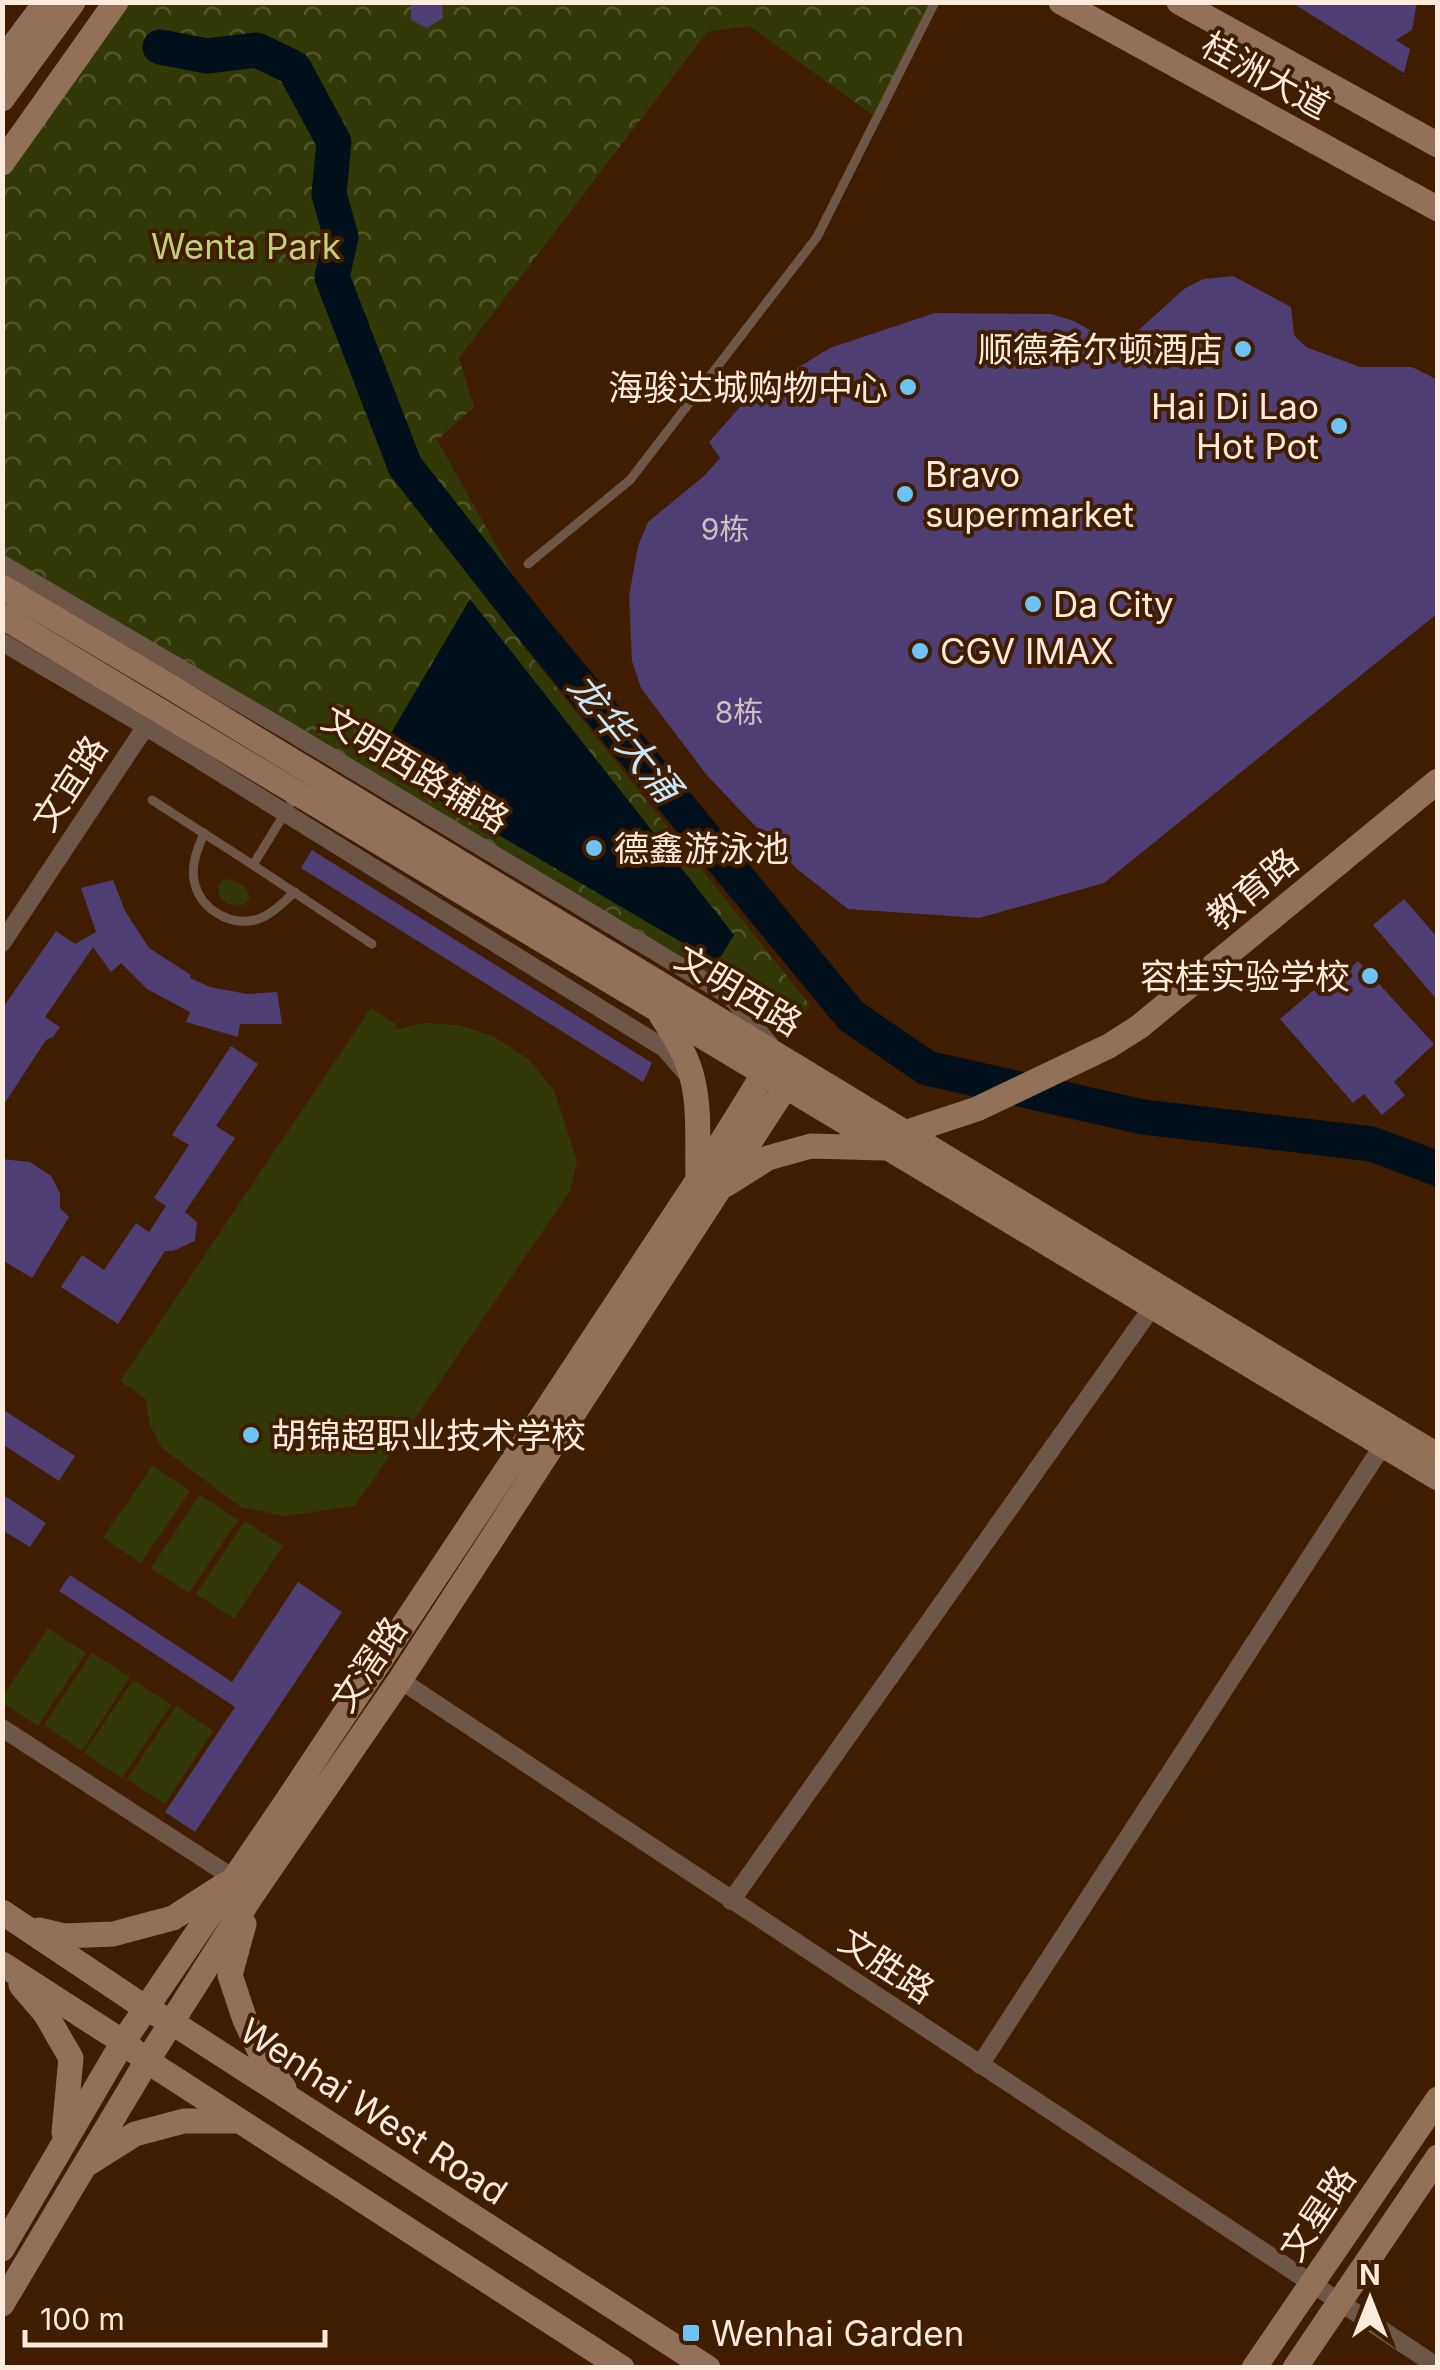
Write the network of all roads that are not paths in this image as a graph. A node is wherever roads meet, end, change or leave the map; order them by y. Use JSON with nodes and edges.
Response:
{"nodes":[{"id":1,"x":46,"y":2,"type":"edge"},
{"id":2,"x":73,"y":2,"type":"edge"},
{"id":3,"x":98,"y":2,"type":"edge"},
{"id":4,"x":116,"y":2,"type":"edge"},
{"id":5,"x":935,"y":2,"type":"edge"},
{"id":6,"x":1061,"y":2,"type":"edge"},
{"id":7,"x":1179,"y":2,"type":"edge"},
{"id":8,"x":22,"y":37,"type":"edge"},
{"id":9,"x":2,"y":61,"type":"edge"},
{"id":10,"x":2,"y":99,"type":"edge"},
{"id":11,"x":2,"y":138,"type":"edge"},
{"id":12,"x":1438,"y":145,"type":"edge"},
{"id":13,"x":2,"y":163,"type":"edge"},
{"id":14,"x":1438,"y":209,"type":"edge"},
{"id":15,"x":2,"y":564,"type":"edge"},
{"id":16,"x":528,"y":564,"type":"dead end"},
{"id":17,"x":2,"y":587,"type":"edge"},
{"id":18,"x":2,"y":616,"type":"edge"},
{"id":19,"x":2,"y":642,"type":"edge"},
{"id":20,"x":152,"y":717,"type":"junction"},
{"id":21,"x":1438,"y":781,"type":"edge"},
{"id":22,"x":152,"y":800,"type":"dead end"},
{"id":23,"x":292,"y":803,"type":"junction"},
{"id":24,"x":204,"y":833,"type":"junction"},
{"id":25,"x":253,"y":864,"type":"junction"},
{"id":26,"x":295,"y":892,"type":"junction"},
{"id":27,"x":2,"y":944,"type":"edge"},
{"id":28,"x":372,"y":944,"type":"dead end"},
{"id":29,"x":658,"y":1011,"type":"junction"},
{"id":30,"x":781,"y":1070,"type":"junction"},
{"id":31,"x":693,"y":1080,"type":"junction"},
{"id":32,"x":896,"y":1140,"type":"junction"},
{"id":33,"x":708,"y":1184,"type":"junction"},
{"id":34,"x":1153,"y":1306,"type":"junction"},
{"id":35,"x":1384,"y":1445,"type":"junction"},
{"id":36,"x":1438,"y":1456,"type":"edge"},
{"id":37,"x":1438,"y":1478,"type":"edge"},
{"id":38,"x":400,"y":1680,"type":"junction"},
{"id":39,"x":2,"y":1728,"type":"edge"},
{"id":40,"x":243,"y":1888,"type":"junction"},
{"id":41,"x":731,"y":1901,"type":"junction"},
{"id":42,"x":12,"y":1918,"type":"edge"},
{"id":43,"x":4,"y":1964,"type":"edge"},
{"id":44,"x":147,"y":2009,"type":"junction"},
{"id":45,"x":173,"y":2023,"type":"junction"},
{"id":46,"x":123,"y":2042,"type":"junction"},
{"id":47,"x":147,"y":2061,"type":"junction"},
{"id":48,"x":980,"y":2065,"type":"junction"},
{"id":49,"x":1438,"y":2099,"type":"edge"},
{"id":50,"x":293,"y":2100,"type":"junction"},
{"id":51,"x":240,"y":2121,"type":"junction"},
{"id":52,"x":62,"y":2146,"type":"junction"},
{"id":53,"x":1438,"y":2156,"type":"edge"},
{"id":54,"x":85,"y":2166,"type":"junction"},
{"id":55,"x":2,"y":2250,"type":"edge"},
{"id":56,"x":1311,"y":2284,"type":"junction"},
{"id":57,"x":1339,"y":2302,"type":"junction"},
{"id":58,"x":2,"y":2304,"type":"edge"},
{"id":59,"x":1438,"y":2366,"type":"edge"},
{"id":60,"x":622,"y":2367,"type":"edge"},
{"id":61,"x":708,"y":2368,"type":"edge"},
{"id":62,"x":1254,"y":2368,"type":"edge"},
{"id":63,"x":1295,"y":2368,"type":"edge"}],
"edges":[{"from":1,"to":8,"type":"street"},
{"from":2,"to":8,"type":"street"},
{"from":3,"to":11,"type":"street"},
{"from":4,"to":13,"type":"street"},
{"from":5,"to":16,"type":"lane"},
{"from":6,"to":14,"type":"street","name":"桂洲大道"},
{"from":7,"to":12,"type":"street"},
{"from":8,"to":9,"type":"street"},
{"from":8,"to":10,"type":"street"},
{"from":15,"to":30,"type":"street","name":"文明西路辅路"},
{"from":17,"to":30,"type":"street","name":"文明西路"},
{"from":18,"to":20,"type":"street","name":"文明西路"},
{"from":19,"to":20,"type":"street"},
{"from":20,"to":23,"type":"street","name":"文明西路"},
{"from":20,"to":27,"type":"street","name":"文宜路"},
{"from":21,"to":32,"type":"street","name":"教育路"},
{"from":22,"to":24,"type":"lane"},
{"from":23,"to":25,"type":"lane"},
{"from":23,"to":29,"type":"street","name":"文明西路"},
{"from":23,"to":31,"type":"street"},
{"from":24,"to":25,"type":"lane"},
{"from":24,"to":26,"type":"lane"},
{"from":25,"to":26,"type":"lane"},
{"from":26,"to":28,"type":"lane"},
{"from":29,"to":30,"type":"street","name":"文明西路"},
{"from":29,"to":31,"type":"street"},
{"from":30,"to":32,"type":"street","name":"文明西路"},
{"from":30,"to":33,"type":"street","name":"文滘路"},
{"from":31,"to":33,"type":"street"},
{"from":32,"to":33,"type":"street"},
{"from":32,"to":34,"type":"street","name":"文明西路"},
{"from":32,"to":36,"type":"street","name":"文明西路"},
{"from":33,"to":38,"type":"street","name":"文滘路"},
{"from":33,"to":40,"type":"street","name":"文滘路"},
{"from":34,"to":35,"type":"street","name":"文明西路"},
{"from":34,"to":41,"type":"street"},
{"from":35,"to":37,"type":"street","name":"文明西路"},
{"from":35,"to":48,"type":"street"},
{"from":38,"to":40,"type":"street","name":"文滘路"},
{"from":38,"to":41,"type":"street","name":"文胜路"},
{"from":39,"to":40,"type":"street"},
{"from":40,"to":42,"type":"street"},
{"from":40,"to":44,"type":"street","name":"文滘路"},
{"from":40,"to":45,"type":"street","name":"文滘路"},
{"from":40,"to":50,"type":"street"},
{"from":41,"to":48,"type":"street","name":"文胜路"},
{"from":42,"to":44,"type":"street","name":"Wenhai West Road"},
{"from":43,"to":46,"type":"street"},
{"from":43,"to":52,"type":"street"},
{"from":44,"to":45,"type":"street","name":"Wenhai West Road"},
{"from":44,"to":46,"type":"street","name":"文滘路"},
{"from":45,"to":47,"type":"street","name":"文滘路"},
{"from":45,"to":50,"type":"street","name":"Wenhai West Road"},
{"from":46,"to":47,"type":"street"},
{"from":46,"to":52,"type":"street","name":"文滘路"},
{"from":47,"to":51,"type":"street"},
{"from":47,"to":54,"type":"street","name":"文滘路"},
{"from":48,"to":56,"type":"street","name":"文胜路"},
{"from":49,"to":56,"type":"street","name":"文星路"},
{"from":50,"to":61,"type":"street","name":"Wenhai West Road"},
{"from":51,"to":54,"type":"street"},
{"from":51,"to":60,"type":"street"},
{"from":52,"to":55,"type":"street","name":"文滘路"},
{"from":53,"to":57,"type":"street","name":"文星路"},
{"from":54,"to":58,"type":"street","name":"文滘路"},
{"from":56,"to":57,"type":"street","name":"文胜路"},
{"from":56,"to":62,"type":"street","name":"文星路"},
{"from":57,"to":59,"type":"street","name":"文胜路"},
{"from":57,"to":63,"type":"street","name":"文星路"}]}
